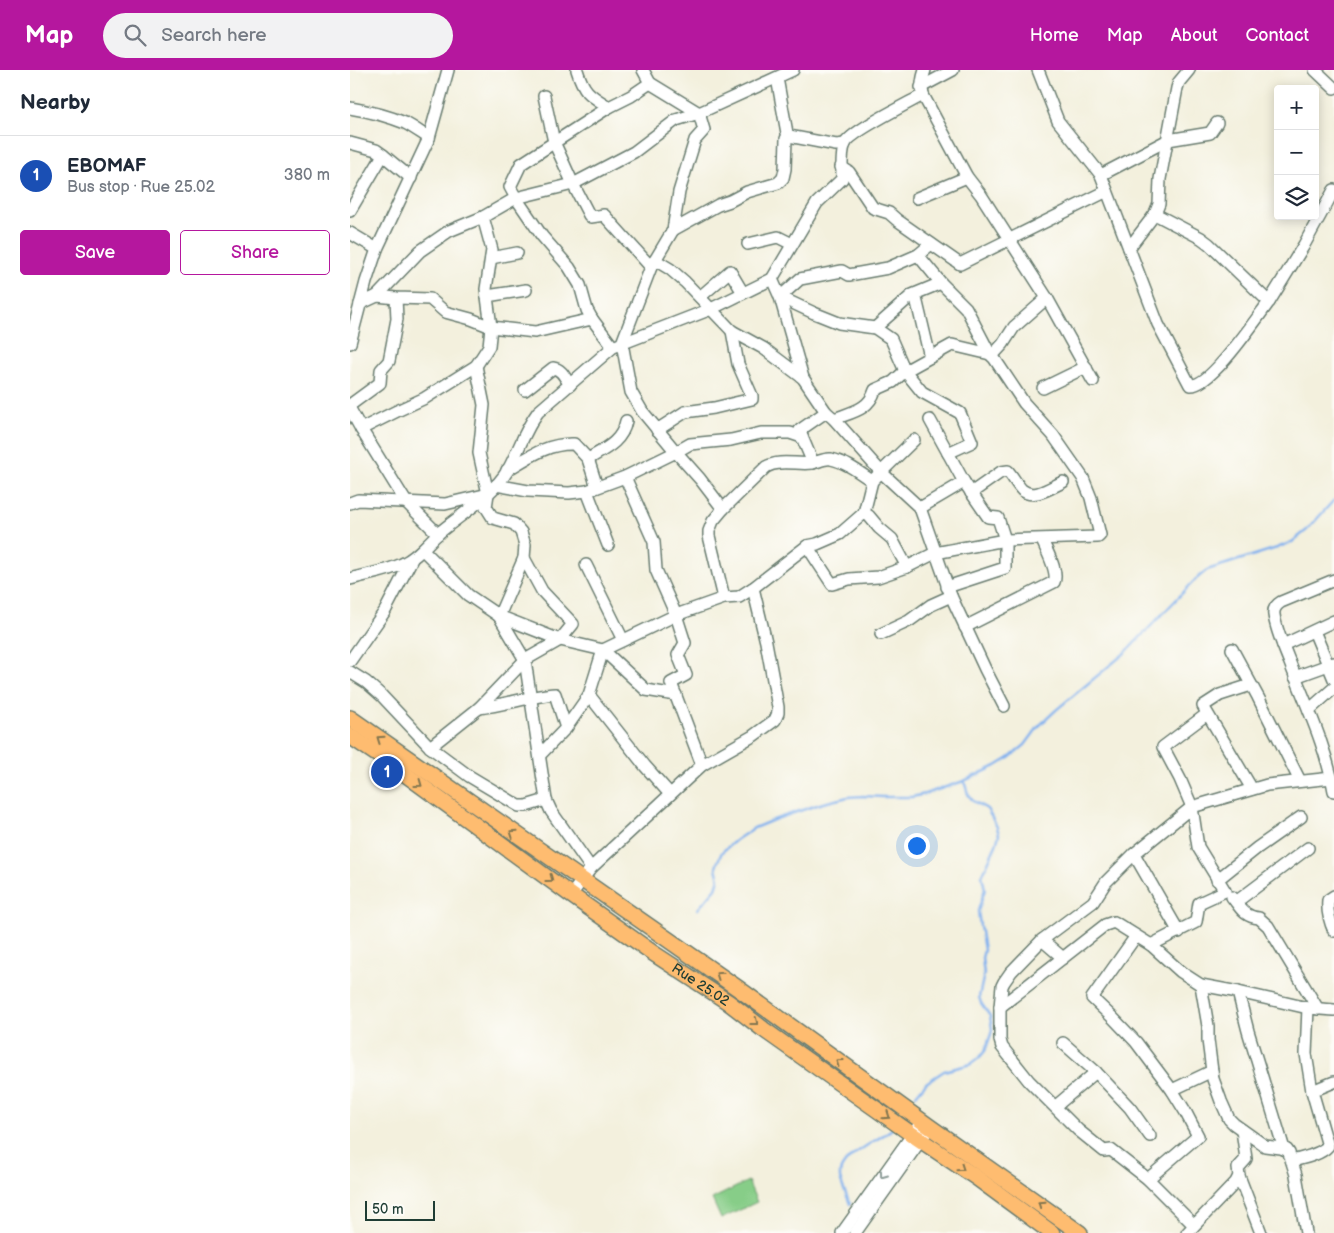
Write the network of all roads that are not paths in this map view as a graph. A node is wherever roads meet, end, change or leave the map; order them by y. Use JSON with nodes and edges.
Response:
{"nodes":[{"id":1,"x":448,"y":70,"type":"edge"},
{"id":2,"x":576,"y":70,"type":"edge"},
{"id":3,"x":643,"y":70,"type":"edge"},
{"id":4,"x":793,"y":70,"type":"edge"},
{"id":5,"x":925,"y":70,"type":"edge"},
{"id":6,"x":954,"y":70,"type":"edge"},
{"id":7,"x":1038,"y":70,"type":"edge"},
{"id":8,"x":1189,"y":70,"type":"edge"},
{"id":9,"x":1315,"y":70,"type":"edge"},
{"id":10,"x":777,"y":78,"type":"junction"},
{"id":11,"x":650,"y":83,"type":"junction"},
{"id":12,"x":1334,"y":88,"type":"edge"},
{"id":13,"x":922,"y":91,"type":"junction"},
{"id":14,"x":544,"y":96,"type":"dead end"},
{"id":15,"x":609,"y":107,"type":"junction"},
{"id":16,"x":350,"y":108,"type":"edge"},
{"id":17,"x":699,"y":113,"type":"junction"},
{"id":18,"x":1217,"y":123,"type":"dead end"},
{"id":19,"x":788,"y":135,"type":"junction"},
{"id":20,"x":429,"y":138,"type":"junction"},
{"id":21,"x":1168,"y":140,"type":"junction"},
{"id":22,"x":554,"y":142,"type":"junction"},
{"id":23,"x":350,"y":143,"type":"edge"},
{"id":24,"x":845,"y":144,"type":"junction"},
{"id":25,"x":383,"y":154,"type":"junction"},
{"id":26,"x":841,"y":167,"type":"junction"},
{"id":27,"x":1101,"y":175,"type":"junction"},
{"id":28,"x":967,"y":177,"type":"junction"},
{"id":29,"x":411,"y":178,"type":"junction"},
{"id":30,"x":572,"y":184,"type":"junction"},
{"id":31,"x":1334,"y":190,"type":"edge"},
{"id":32,"x":1107,"y":191,"type":"junction"},
{"id":33,"x":516,"y":198,"type":"junction"},
{"id":34,"x":917,"y":198,"type":"dead end"},
{"id":35,"x":350,"y":211,"type":"edge"},
{"id":36,"x":1155,"y":214,"type":"junction"},
{"id":37,"x":483,"y":217,"type":"junction"},
{"id":38,"x":673,"y":230,"type":"junction"},
{"id":39,"x":350,"y":233,"type":"edge"},
{"id":40,"x":1009,"y":241,"type":"junction"},
{"id":41,"x":748,"y":244,"type":"dead end"},
{"id":42,"x":792,"y":244,"type":"junction"},
{"id":43,"x":931,"y":244,"type":"junction"},
{"id":44,"x":1129,"y":248,"type":"junction"},
{"id":45,"x":377,"y":249,"type":"junction"},
{"id":46,"x":517,"y":253,"type":"dead end"},
{"id":47,"x":918,"y":255,"type":"junction"},
{"id":48,"x":490,"y":258,"type":"junction"},
{"id":49,"x":653,"y":264,"type":"junction"},
{"id":50,"x":772,"y":279,"type":"junction"},
{"id":51,"x":941,"y":283,"type":"junction"},
{"id":52,"x":526,"y":290,"type":"dead end"},
{"id":53,"x":744,"y":293,"type":"junction"},
{"id":54,"x":915,"y":294,"type":"junction"},
{"id":55,"x":377,"y":296,"type":"junction"},
{"id":56,"x":486,"y":296,"type":"junction"},
{"id":57,"x":700,"y":297,"type":"junction"},
{"id":58,"x":780,"y":297,"type":"junction"},
{"id":59,"x":396,"y":298,"type":"junction"},
{"id":60,"x":1047,"y":298,"type":"junction"},
{"id":61,"x":1269,"y":302,"type":"junction"},
{"id":62,"x":360,"y":304,"type":"junction"},
{"id":63,"x":711,"y":309,"type":"junction"},
{"id":64,"x":592,"y":319,"type":"junction"},
{"id":65,"x":492,"y":327,"type":"junction"},
{"id":66,"x":875,"y":328,"type":"junction"},
{"id":67,"x":732,"y":331,"type":"junction"},
{"id":68,"x":350,"y":343,"type":"edge"},
{"id":69,"x":618,"y":345,"type":"junction"},
{"id":70,"x":991,"y":355,"type":"junction"},
{"id":71,"x":930,"y":357,"type":"junction"},
{"id":72,"x":476,"y":366,"type":"junction"},
{"id":73,"x":1086,"y":367,"type":"junction"},
{"id":74,"x":905,"y":371,"type":"junction"},
{"id":75,"x":803,"y":378,"type":"junction"},
{"id":76,"x":1093,"y":381,"type":"dead end"},
{"id":77,"x":570,"y":385,"type":"junction"},
{"id":78,"x":1043,"y":388,"type":"dead end"},
{"id":79,"x":525,"y":390,"type":"dead end"},
{"id":80,"x":350,"y":407,"type":"edge"},
{"id":81,"x":830,"y":415,"type":"junction"},
{"id":82,"x":930,"y":420,"type":"dead end"},
{"id":83,"x":626,"y":422,"type":"dead end"},
{"id":84,"x":361,"y":429,"type":"junction"},
{"id":85,"x":657,"y":430,"type":"junction"},
{"id":86,"x":802,"y":436,"type":"junction"},
{"id":87,"x":914,"y":440,"type":"dead end"},
{"id":88,"x":676,"y":452,"type":"junction"},
{"id":89,"x":948,"y":453,"type":"junction"},
{"id":90,"x":588,"y":459,"type":"junction"},
{"id":91,"x":813,"y":463,"type":"junction"},
{"id":92,"x":507,"y":470,"type":"junction"},
{"id":93,"x":881,"y":472,"type":"junction"},
{"id":94,"x":626,"y":477,"type":"junction"},
{"id":95,"x":872,"y":481,"type":"junction"},
{"id":96,"x":964,"y":482,"type":"junction"},
{"id":97,"x":1063,"y":482,"type":"dead end"},
{"id":98,"x":492,"y":489,"type":"junction"},
{"id":99,"x":592,"y":489,"type":"junction"},
{"id":100,"x":971,"y":493,"type":"junction"},
{"id":101,"x":406,"y":502,"type":"junction"},
{"id":102,"x":350,"y":504,"type":"edge"},
{"id":103,"x":920,"y":508,"type":"junction"},
{"id":104,"x":723,"y":509,"type":"junction"},
{"id":105,"x":864,"y":513,"type":"junction"},
{"id":106,"x":438,"y":534,"type":"junction"},
{"id":107,"x":1005,"y":540,"type":"junction"},
{"id":108,"x":1042,"y":540,"type":"junction"},
{"id":109,"x":608,"y":545,"type":"dead end"},
{"id":110,"x":807,"y":546,"type":"junction"},
{"id":111,"x":423,"y":550,"type":"junction"},
{"id":112,"x":935,"y":553,"type":"junction"},
{"id":113,"x":524,"y":558,"type":"junction"},
{"id":114,"x":412,"y":559,"type":"junction"},
{"id":115,"x":586,"y":564,"type":"dead end"},
{"id":116,"x":907,"y":567,"type":"junction"},
{"id":117,"x":350,"y":579,"type":"edge"},
{"id":118,"x":1334,"y":580,"type":"edge"},
{"id":119,"x":753,"y":588,"type":"junction"},
{"id":120,"x":949,"y":592,"type":"junction"},
{"id":121,"x":724,"y":598,"type":"junction"},
{"id":122,"x":676,"y":615,"type":"junction"},
{"id":123,"x":499,"y":616,"type":"junction"},
{"id":124,"x":1334,"y":621,"type":"edge"},
{"id":125,"x":965,"y":627,"type":"junction"},
{"id":126,"x":1314,"y":631,"type":"junction"},
{"id":127,"x":881,"y":634,"type":"dead end"},
{"id":128,"x":560,"y":640,"type":"junction"},
{"id":129,"x":622,"y":640,"type":"junction"},
{"id":130,"x":1283,"y":645,"type":"junction"},
{"id":131,"x":1232,"y":649,"type":"dead end"},
{"id":132,"x":602,"y":650,"type":"junction"},
{"id":133,"x":350,"y":660,"type":"edge"},
{"id":134,"x":525,"y":660,"type":"junction"},
{"id":135,"x":1331,"y":664,"type":"edge"},
{"id":136,"x":350,"y":672,"type":"edge"},
{"id":137,"x":1295,"y":677,"type":"junction"},
{"id":138,"x":1334,"y":679,"type":"edge"},
{"id":139,"x":1251,"y":685,"type":"junction"},
{"id":140,"x":1334,"y":688,"type":"edge"},
{"id":141,"x":589,"y":695,"type":"junction"},
{"id":142,"x":676,"y":695,"type":"junction"},
{"id":143,"x":530,"y":698,"type":"junction"},
{"id":144,"x":1004,"y":706,"type":"dead end"},
{"id":145,"x":479,"y":708,"type":"junction"},
{"id":146,"x":1309,"y":710,"type":"junction"},
{"id":147,"x":1207,"y":714,"type":"junction"},
{"id":148,"x":350,"y":718,"type":"edge"},
{"id":149,"x":566,"y":728,"type":"junction"},
{"id":150,"x":350,"y":736,"type":"edge"},
{"id":151,"x":430,"y":747,"type":"junction"},
{"id":152,"x":540,"y":755,"type":"junction"},
{"id":153,"x":702,"y":765,"type":"junction"},
{"id":154,"x":1332,"y":773,"type":"edge"},
{"id":155,"x":470,"y":776,"type":"junction"},
{"id":156,"x":1300,"y":781,"type":"junction"},
{"id":157,"x":1252,"y":789,"type":"junction"},
{"id":158,"x":1334,"y":791,"type":"edge"},
{"id":159,"x":456,"y":793,"type":"junction"},
{"id":160,"x":670,"y":794,"type":"junction"},
{"id":161,"x":546,"y":800,"type":"junction"},
{"id":162,"x":1192,"y":807,"type":"junction"},
{"id":163,"x":1301,"y":817,"type":"dead end"},
{"id":164,"x":1308,"y":848,"type":"dead end"},
{"id":165,"x":1134,"y":854,"type":"junction"},
{"id":166,"x":587,"y":874,"type":"junction"},
{"id":167,"x":1217,"y":880,"type":"junction"},
{"id":168,"x":1225,"y":891,"type":"junction"},
{"id":169,"x":571,"y":895,"type":"junction"},
{"id":170,"x":1334,"y":896,"type":"edge"},
{"id":171,"x":1236,"y":902,"type":"junction"},
{"id":172,"x":1334,"y":930,"type":"edge"},
{"id":173,"x":1179,"y":932,"type":"junction"},
{"id":174,"x":1136,"y":936,"type":"junction"},
{"id":175,"x":1042,"y":940,"type":"junction"},
{"id":176,"x":1151,"y":945,"type":"junction"},
{"id":177,"x":1064,"y":958,"type":"junction"},
{"id":178,"x":1201,"y":986,"type":"junction"},
{"id":179,"x":1238,"y":992,"type":"junction"},
{"id":180,"x":1000,"y":1007,"type":"junction"},
{"id":181,"x":1313,"y":1008,"type":"junction"},
{"id":182,"x":1334,"y":1010,"type":"edge"},
{"id":183,"x":1063,"y":1043,"type":"dead end"},
{"id":184,"x":1212,"y":1071,"type":"junction"},
{"id":185,"x":1096,"y":1072,"type":"junction"},
{"id":186,"x":1334,"y":1082,"type":"edge"},
{"id":187,"x":1172,"y":1090,"type":"junction"},
{"id":188,"x":1312,"y":1091,"type":"junction"},
{"id":189,"x":1056,"y":1106,"type":"junction"},
{"id":190,"x":926,"y":1124,"type":"junction"},
{"id":191,"x":1242,"y":1130,"type":"junction"},
{"id":192,"x":1150,"y":1136,"type":"dead end"},
{"id":193,"x":917,"y":1137,"type":"junction"},
{"id":194,"x":1284,"y":1149,"type":"junction"},
{"id":195,"x":1292,"y":1161,"type":"junction"},
{"id":196,"x":1239,"y":1176,"type":"junction"},
{"id":197,"x":1148,"y":1179,"type":"junction"},
{"id":198,"x":1190,"y":1229,"type":"edge"},
{"id":199,"x":842,"y":1233,"type":"edge"},
{"id":200,"x":855,"y":1233,"type":"edge"},
{"id":201,"x":1052,"y":1233,"type":"edge"},
{"id":202,"x":1080,"y":1233,"type":"edge"},
{"id":203,"x":1261,"y":1233,"type":"edge"},
{"id":204,"x":1306,"y":1233,"type":"edge"}],
"edges":[{"from":1,"to":20,"type":"street"},
{"from":2,"to":15,"type":"street"},
{"from":3,"to":11,"type":"street"},
{"from":4,"to":10,"type":"street"},
{"from":5,"to":13,"type":"street"},
{"from":6,"to":13,"type":"street"},
{"from":7,"to":27,"type":"street"},
{"from":8,"to":21,"type":"street"},
{"from":9,"to":12,"type":"street"},
{"from":10,"to":17,"type":"street"},
{"from":10,"to":19,"type":"street"},
{"from":11,"to":15,"type":"street"},
{"from":11,"to":17,"type":"street"},
{"from":13,"to":24,"type":"street"},
{"from":13,"to":28,"type":"street"},
{"from":14,"to":22,"type":"street"},
{"from":15,"to":22,"type":"street"},
{"from":16,"to":20,"type":"street"},
{"from":17,"to":30,"type":"street"},
{"from":17,"to":38,"type":"street"},
{"from":18,"to":21,"type":"street"},
{"from":19,"to":24,"type":"street"},
{"from":19,"to":38,"type":"street"},
{"from":20,"to":29,"type":"street"},
{"from":21,"to":27,"type":"street"},
{"from":21,"to":36,"type":"street"},
{"from":22,"to":30,"type":"street"},
{"from":22,"to":33,"type":"street"},
{"from":23,"to":25,"type":"street"},
{"from":24,"to":26,"type":"street"},
{"from":25,"to":29,"type":"street"},
{"from":25,"to":35,"type":"street"},
{"from":26,"to":42,"type":"street"},
{"from":26,"to":43,"type":"street"},
{"from":27,"to":32,"type":"street"},
{"from":28,"to":34,"type":"street"},
{"from":28,"to":40,"type":"street"},
{"from":29,"to":45,"type":"street"},
{"from":30,"to":33,"type":"street"},
{"from":30,"to":49,"type":"street"},
{"from":31,"to":61,"type":"street"},
{"from":32,"to":40,"type":"street"},
{"from":32,"to":44,"type":"street"},
{"from":33,"to":37,"type":"street"},
{"from":33,"to":64,"type":"street"},
{"from":36,"to":44,"type":"street"},
{"from":36,"to":61,"type":"street"},
{"from":37,"to":48,"type":"street"},
{"from":37,"to":55,"type":"street"},
{"from":38,"to":49,"type":"street"},
{"from":39,"to":45,"type":"street"},
{"from":40,"to":43,"type":"street"},
{"from":40,"to":60,"type":"street"},
{"from":41,"to":42,"type":"street"},
{"from":42,"to":50,"type":"street"},
{"from":43,"to":47,"type":"street"},
{"from":44,"to":61,"type":"street"},
{"from":45,"to":62,"type":"street"},
{"from":46,"to":48,"type":"street"},
{"from":47,"to":51,"type":"street"},
{"from":47,"to":58,"type":"street"},
{"from":48,"to":56,"type":"street"},
{"from":49,"to":57,"type":"street"},
{"from":49,"to":69,"type":"street"},
{"from":50,"to":53,"type":"street"},
{"from":50,"to":58,"type":"street"},
{"from":51,"to":54,"type":"street"},
{"from":51,"to":70,"type":"street"},
{"from":52,"to":56,"type":"street"},
{"from":53,"to":57,"type":"street"},
{"from":53,"to":63,"type":"street"},
{"from":54,"to":66,"type":"street"},
{"from":54,"to":71,"type":"street"},
{"from":55,"to":59,"type":"street"},
{"from":55,"to":62,"type":"street"},
{"from":56,"to":65,"type":"street"},
{"from":57,"to":63,"type":"street"},
{"from":58,"to":66,"type":"street"},
{"from":58,"to":75,"type":"street"},
{"from":59,"to":65,"type":"street"},
{"from":59,"to":80,"type":"street"},
{"from":60,"to":70,"type":"street"},
{"from":60,"to":73,"type":"street"},
{"from":62,"to":68,"type":"street"},
{"from":63,"to":67,"type":"street"},
{"from":63,"to":69,"type":"street"},
{"from":64,"to":65,"type":"street"},
{"from":64,"to":69,"type":"street"},
{"from":65,"to":72,"type":"street"},
{"from":66,"to":74,"type":"street"},
{"from":67,"to":75,"type":"street"},
{"from":67,"to":85,"type":"street"},
{"from":69,"to":77,"type":"street"},
{"from":69,"to":85,"type":"street"},
{"from":70,"to":71,"type":"street"},
{"from":70,"to":108,"type":"street"},
{"from":71,"to":74,"type":"street"},
{"from":72,"to":84,"type":"street"},
{"from":72,"to":98,"type":"street"},
{"from":73,"to":76,"type":"street"},
{"from":73,"to":78,"type":"street"},
{"from":74,"to":81,"type":"street"},
{"from":74,"to":89,"type":"street"},
{"from":75,"to":81,"type":"street"},
{"from":77,"to":79,"type":"street"},
{"from":77,"to":92,"type":"street"},
{"from":80,"to":84,"type":"street"},
{"from":81,"to":86,"type":"street"},
{"from":81,"to":93,"type":"street"},
{"from":82,"to":89,"type":"street"},
{"from":83,"to":90,"type":"street"},
{"from":84,"to":101,"type":"street"},
{"from":85,"to":88,"type":"street"},
{"from":86,"to":88,"type":"street"},
{"from":86,"to":91,"type":"street"},
{"from":87,"to":93,"type":"street"},
{"from":88,"to":94,"type":"street"},
{"from":88,"to":104,"type":"street"},
{"from":89,"to":96,"type":"street"},
{"from":90,"to":92,"type":"street"},
{"from":90,"to":99,"type":"street"},
{"from":91,"to":95,"type":"street"},
{"from":91,"to":104,"type":"street"},
{"from":92,"to":98,"type":"street"},
{"from":93,"to":95,"type":"street"},
{"from":93,"to":103,"type":"street"},
{"from":94,"to":99,"type":"street"},
{"from":94,"to":122,"type":"street"},
{"from":95,"to":105,"type":"street"},
{"from":96,"to":100,"type":"street"},
{"from":96,"to":103,"type":"street"},
{"from":97,"to":100,"type":"street"},
{"from":98,"to":99,"type":"street"},
{"from":98,"to":101,"type":"street"},
{"from":98,"to":106,"type":"street"},
{"from":98,"to":113,"type":"street"},
{"from":99,"to":109,"type":"street"},
{"from":100,"to":107,"type":"street"},
{"from":101,"to":102,"type":"street"},
{"from":101,"to":106,"type":"street"},
{"from":103,"to":112,"type":"street"},
{"from":104,"to":121,"type":"street"},
{"from":105,"to":110,"type":"street"},
{"from":105,"to":116,"type":"street"},
{"from":106,"to":111,"type":"street"},
{"from":107,"to":108,"type":"street"},
{"from":107,"to":112,"type":"street"},
{"from":107,"to":120,"type":"street"},
{"from":108,"to":125,"type":"street"},
{"from":110,"to":116,"type":"street"},
{"from":110,"to":119,"type":"street"},
{"from":111,"to":114,"type":"street"},
{"from":111,"to":123,"type":"street"},
{"from":112,"to":116,"type":"street"},
{"from":112,"to":120,"type":"street"},
{"from":113,"to":123,"type":"street"},
{"from":113,"to":128,"type":"street"},
{"from":114,"to":117,"type":"street"},
{"from":114,"to":133,"type":"street"},
{"from":115,"to":129,"type":"street"},
{"from":118,"to":130,"type":"street"},
{"from":119,"to":121,"type":"street"},
{"from":119,"to":153,"type":"street"},
{"from":120,"to":125,"type":"street"},
{"from":120,"to":127,"type":"street"},
{"from":121,"to":122,"type":"street"},
{"from":122,"to":129,"type":"street"},
{"from":122,"to":142,"type":"street"},
{"from":123,"to":128,"type":"street"},
{"from":123,"to":134,"type":"street"},
{"from":124,"to":126,"type":"street"},
{"from":125,"to":144,"type":"street"},
{"from":126,"to":130,"type":"street"},
{"from":126,"to":135,"type":"street"},
{"from":128,"to":132,"type":"street"},
{"from":128,"to":134,"type":"street"},
{"from":129,"to":132,"type":"street"},
{"from":130,"to":137,"type":"street"},
{"from":131,"to":139,"type":"street"},
{"from":132,"to":141,"type":"street"},
{"from":132,"to":142,"type":"street"},
{"from":134,"to":143,"type":"street"},
{"from":134,"to":145,"type":"street"},
{"from":135,"to":137,"type":"street"},
{"from":135,"to":138,"type":"street"},
{"from":136,"to":151,"type":"street"},
{"from":137,"to":146,"type":"street"},
{"from":139,"to":147,"type":"street"},
{"from":139,"to":156,"type":"street"},
{"from":140,"to":146,"type":"street"},
{"from":141,"to":149,"type":"street"},
{"from":141,"to":160,"type":"street"},
{"from":142,"to":153,"type":"street"},
{"from":143,"to":145,"type":"street"},
{"from":143,"to":149,"type":"street"},
{"from":143,"to":152,"type":"street"},
{"from":145,"to":151,"type":"street"},
{"from":146,"to":154,"type":"street"},
{"from":147,"to":157,"type":"street"},
{"from":147,"to":162,"type":"street"},
{"from":159,"to":148,"type":"main road","one_way":true},
{"from":149,"to":152,"type":"street"},
{"from":150,"to":169,"type":"main road","name":"Rue 25.02","one_way":true},
{"from":151,"to":155,"type":"street"},
{"from":152,"to":161,"type":"street"},
{"from":153,"to":160,"type":"street"},
{"from":154,"to":156,"type":"street"},
{"from":154,"to":158,"type":"street"},
{"from":155,"to":159,"type":"street"},
{"from":155,"to":161,"type":"street"},
{"from":156,"to":157,"type":"street"},
{"from":157,"to":162,"type":"street"},
{"from":166,"to":159,"type":"main road","one_way":true},
{"from":160,"to":166,"type":"street"},
{"from":161,"to":166,"type":"street"},
{"from":162,"to":165,"type":"street"},
{"from":162,"to":167,"type":"street"},
{"from":163,"to":167,"type":"street"},
{"from":164,"to":171,"type":"street"},
{"from":165,"to":173,"type":"street"},
{"from":165,"to":175,"type":"street"},
{"from":166,"to":169,"type":"street"},
{"from":190,"to":166,"type":"main road","one_way":true},
{"from":167,"to":168,"type":"street"},
{"from":168,"to":171,"type":"street"},
{"from":168,"to":173,"type":"street"},
{"from":169,"to":193,"type":"main road","name":"Rue 25.02","one_way":true},
{"from":170,"to":172,"type":"street"},
{"from":171,"to":181,"type":"street"},
{"from":173,"to":176,"type":"street"},
{"from":174,"to":176,"type":"street"},
{"from":174,"to":177,"type":"street"},
{"from":174,"to":187,"type":"street"},
{"from":175,"to":177,"type":"street"},
{"from":175,"to":180,"type":"street"},
{"from":176,"to":178,"type":"street"},
{"from":177,"to":180,"type":"street"},
{"from":178,"to":179,"type":"street"},
{"from":178,"to":184,"type":"street"},
{"from":179,"to":181,"type":"street"},
{"from":179,"to":194,"type":"street"},
{"from":180,"to":189,"type":"street"},
{"from":181,"to":182,"type":"street"},
{"from":181,"to":188,"type":"street"},
{"from":183,"to":185,"type":"street"},
{"from":184,"to":187,"type":"street"},
{"from":184,"to":191,"type":"street"},
{"from":185,"to":189,"type":"street"},
{"from":185,"to":192,"type":"street"},
{"from":186,"to":188,"type":"street"},
{"from":187,"to":197,"type":"street"},
{"from":188,"to":195,"type":"street"},
{"from":189,"to":197,"type":"street"},
{"from":190,"to":193,"type":"street"},
{"from":202,"to":190,"type":"main road","one_way":true},
{"from":191,"to":194,"type":"street"},
{"from":191,"to":196,"type":"street"},
{"from":193,"to":199,"type":"street","one_way":true},
{"from":193,"to":200,"type":"street"},
{"from":193,"to":201,"type":"main road","name":"Rue 25.02","one_way":true},
{"from":194,"to":195,"type":"street"},
{"from":195,"to":204,"type":"street"},
{"from":196,"to":198,"type":"street"},
{"from":196,"to":203,"type":"street"},
{"from":197,"to":198,"type":"street"}]}
